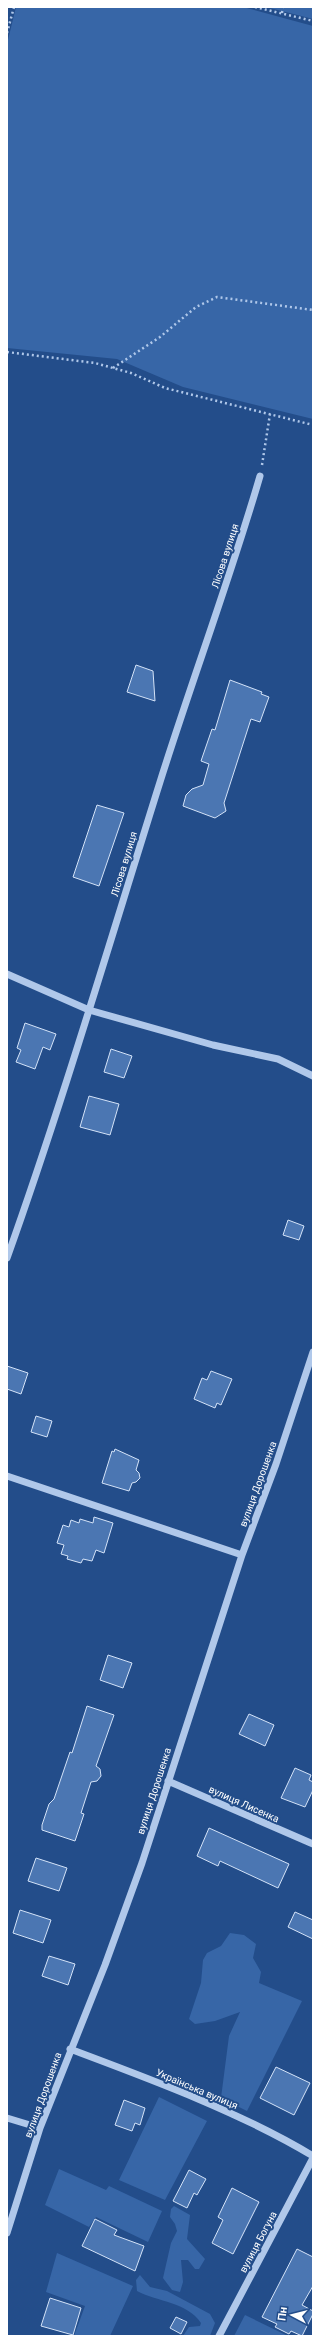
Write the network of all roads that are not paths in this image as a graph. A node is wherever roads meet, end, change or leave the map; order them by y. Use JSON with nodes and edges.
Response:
{"nodes":[{"id":1,"x":260,"y":476,"type":"road end"},
{"id":2,"x":7,"y":974,"type":"edge"},
{"id":3,"x":89,"y":1010,"type":"junction"},
{"id":4,"x":313,"y":1076,"type":"edge"},
{"id":5,"x":7,"y":1258,"type":"edge"},
{"id":6,"x":313,"y":1352,"type":"edge"},
{"id":7,"x":7,"y":1476,"type":"edge"},
{"id":8,"x":242,"y":1556,"type":"junction"},
{"id":9,"x":168,"y":1781,"type":"junction"},
{"id":10,"x":313,"y":1844,"type":"edge"},
{"id":11,"x":70,"y":2049,"type":"junction"},
{"id":12,"x":7,"y":2118,"type":"edge"},
{"id":13,"x":40,"y":2128,"type":"junction"},
{"id":14,"x":313,"y":2157,"type":"edge"},
{"id":15,"x":7,"y":2233,"type":"edge"},
{"id":16,"x":219,"y":2336,"type":"edge"}],
"edges":[{"from":1,"to":3,"type":"street","name":"Лісова вулиця"},
{"from":2,"to":3,"type":"street"},
{"from":3,"to":4,"type":"street"},
{"from":3,"to":5,"type":"street","name":"Лісова вулиця"},
{"from":6,"to":8,"type":"street","name":"вулиця Дорошенка"},
{"from":7,"to":8,"type":"street"},
{"from":8,"to":9,"type":"street","name":"вулиця Дорошенка"},
{"from":9,"to":10,"type":"street","name":"вулиця Лисенка"},
{"from":9,"to":11,"type":"street","name":"вулиця Дорошенка"},
{"from":11,"to":13,"type":"street","name":"вулиця Дорошенка"},
{"from":11,"to":14,"type":"street","name":"Українська вулиця"},
{"from":12,"to":13,"type":"street"},
{"from":13,"to":15,"type":"street","name":"вулиця Дорошенка"},
{"from":14,"to":16,"type":"street","name":"вулиця Богуна"}]}
